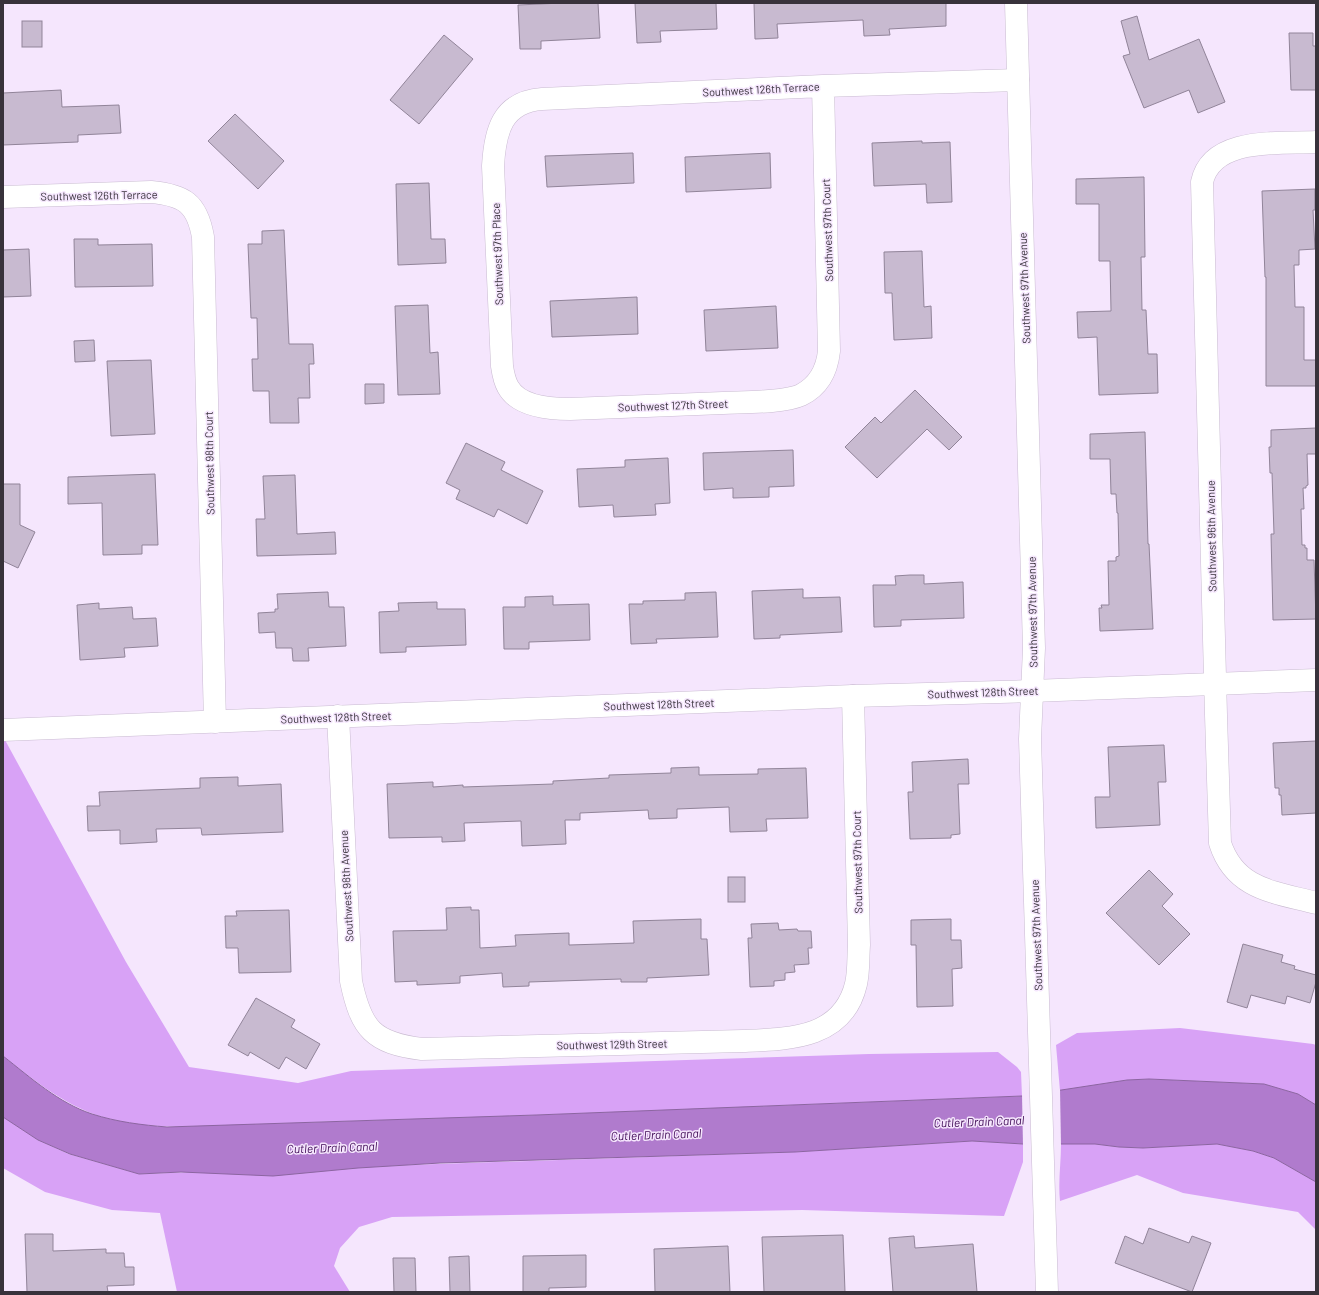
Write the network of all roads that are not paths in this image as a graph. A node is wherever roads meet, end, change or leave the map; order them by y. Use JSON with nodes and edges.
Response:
{"nodes":[{"id":1,"x":1016,"y":3,"type":"edge"},
{"id":2,"x":1018,"y":80,"type":"junction"},
{"id":3,"x":823,"y":86,"type":"junction"},
{"id":4,"x":508,"y":113,"type":"joint"},
{"id":5,"x":1316,"y":142,"type":"edge"},
{"id":6,"x":3,"y":197,"type":"edge"},
{"id":7,"x":192,"y":207,"type":"joint"},
{"id":8,"x":824,"y":373,"type":"joint"},
{"id":9,"x":514,"y":394,"type":"joint"},
{"id":10,"x":1316,"y":680,"type":"edge"},
{"id":11,"x":1216,"y":684,"type":"junction"},
{"id":12,"x":1032,"y":691,"type":"junction"},
{"id":13,"x":853,"y":696,"type":"junction"},
{"id":14,"x":338,"y":716,"type":"junction"},
{"id":15,"x":215,"y":722,"type":"junction"},
{"id":16,"x":3,"y":730,"type":"edge"},
{"id":17,"x":1316,"y":903,"type":"edge"},
{"id":18,"x":835,"y":1021,"type":"joint"},
{"id":19,"x":387,"y":1042,"type":"joint"},
{"id":20,"x":1046,"y":1292,"type":"edge"}],
"edges":[{"from":1,"to":2,"type":"street","name":"Southwest 97th Avenue"},
{"from":2,"to":3,"type":"street","name":"Southwest 126th Terrace"},
{"from":2,"to":12,"type":"street","name":"Southwest 97th Avenue"},
{"from":3,"to":4,"type":"street","name":"Southwest 126th Terrace"},
{"from":3,"to":8,"type":"street","name":"Southwest 97th Court"},
{"from":4,"to":9,"type":"street","name":"Southwest 97th Place"},
{"from":5,"to":11,"type":"street","name":"Southwest 96th Avenue"},
{"from":6,"to":7,"type":"street","name":"Southwest 126th Terrace"},
{"from":7,"to":15,"type":"street","name":"Southwest 98th Court"},
{"from":8,"to":9,"type":"street","name":"Southwest 127th Street"},
{"from":10,"to":11,"type":"street","name":"Southwest 128th Street"},
{"from":11,"to":12,"type":"street","name":"Southwest 128th Street"},
{"from":11,"to":17,"type":"street","name":"Southwest 96th Avenue"},
{"from":12,"to":13,"type":"street","name":"Southwest 128th Street"},
{"from":12,"to":20,"type":"street","name":"Southwest 97th Avenue"},
{"from":13,"to":14,"type":"street","name":"Southwest 128th Street"},
{"from":13,"to":18,"type":"street","name":"Southwest 97th Court"},
{"from":14,"to":15,"type":"street","name":"Southwest 128th Street"},
{"from":14,"to":19,"type":"street","name":"Southwest 98th Avenue"},
{"from":15,"to":16,"type":"street","name":"Southwest 128th Street"},
{"from":18,"to":19,"type":"street","name":"Southwest 129th Street"}]}
